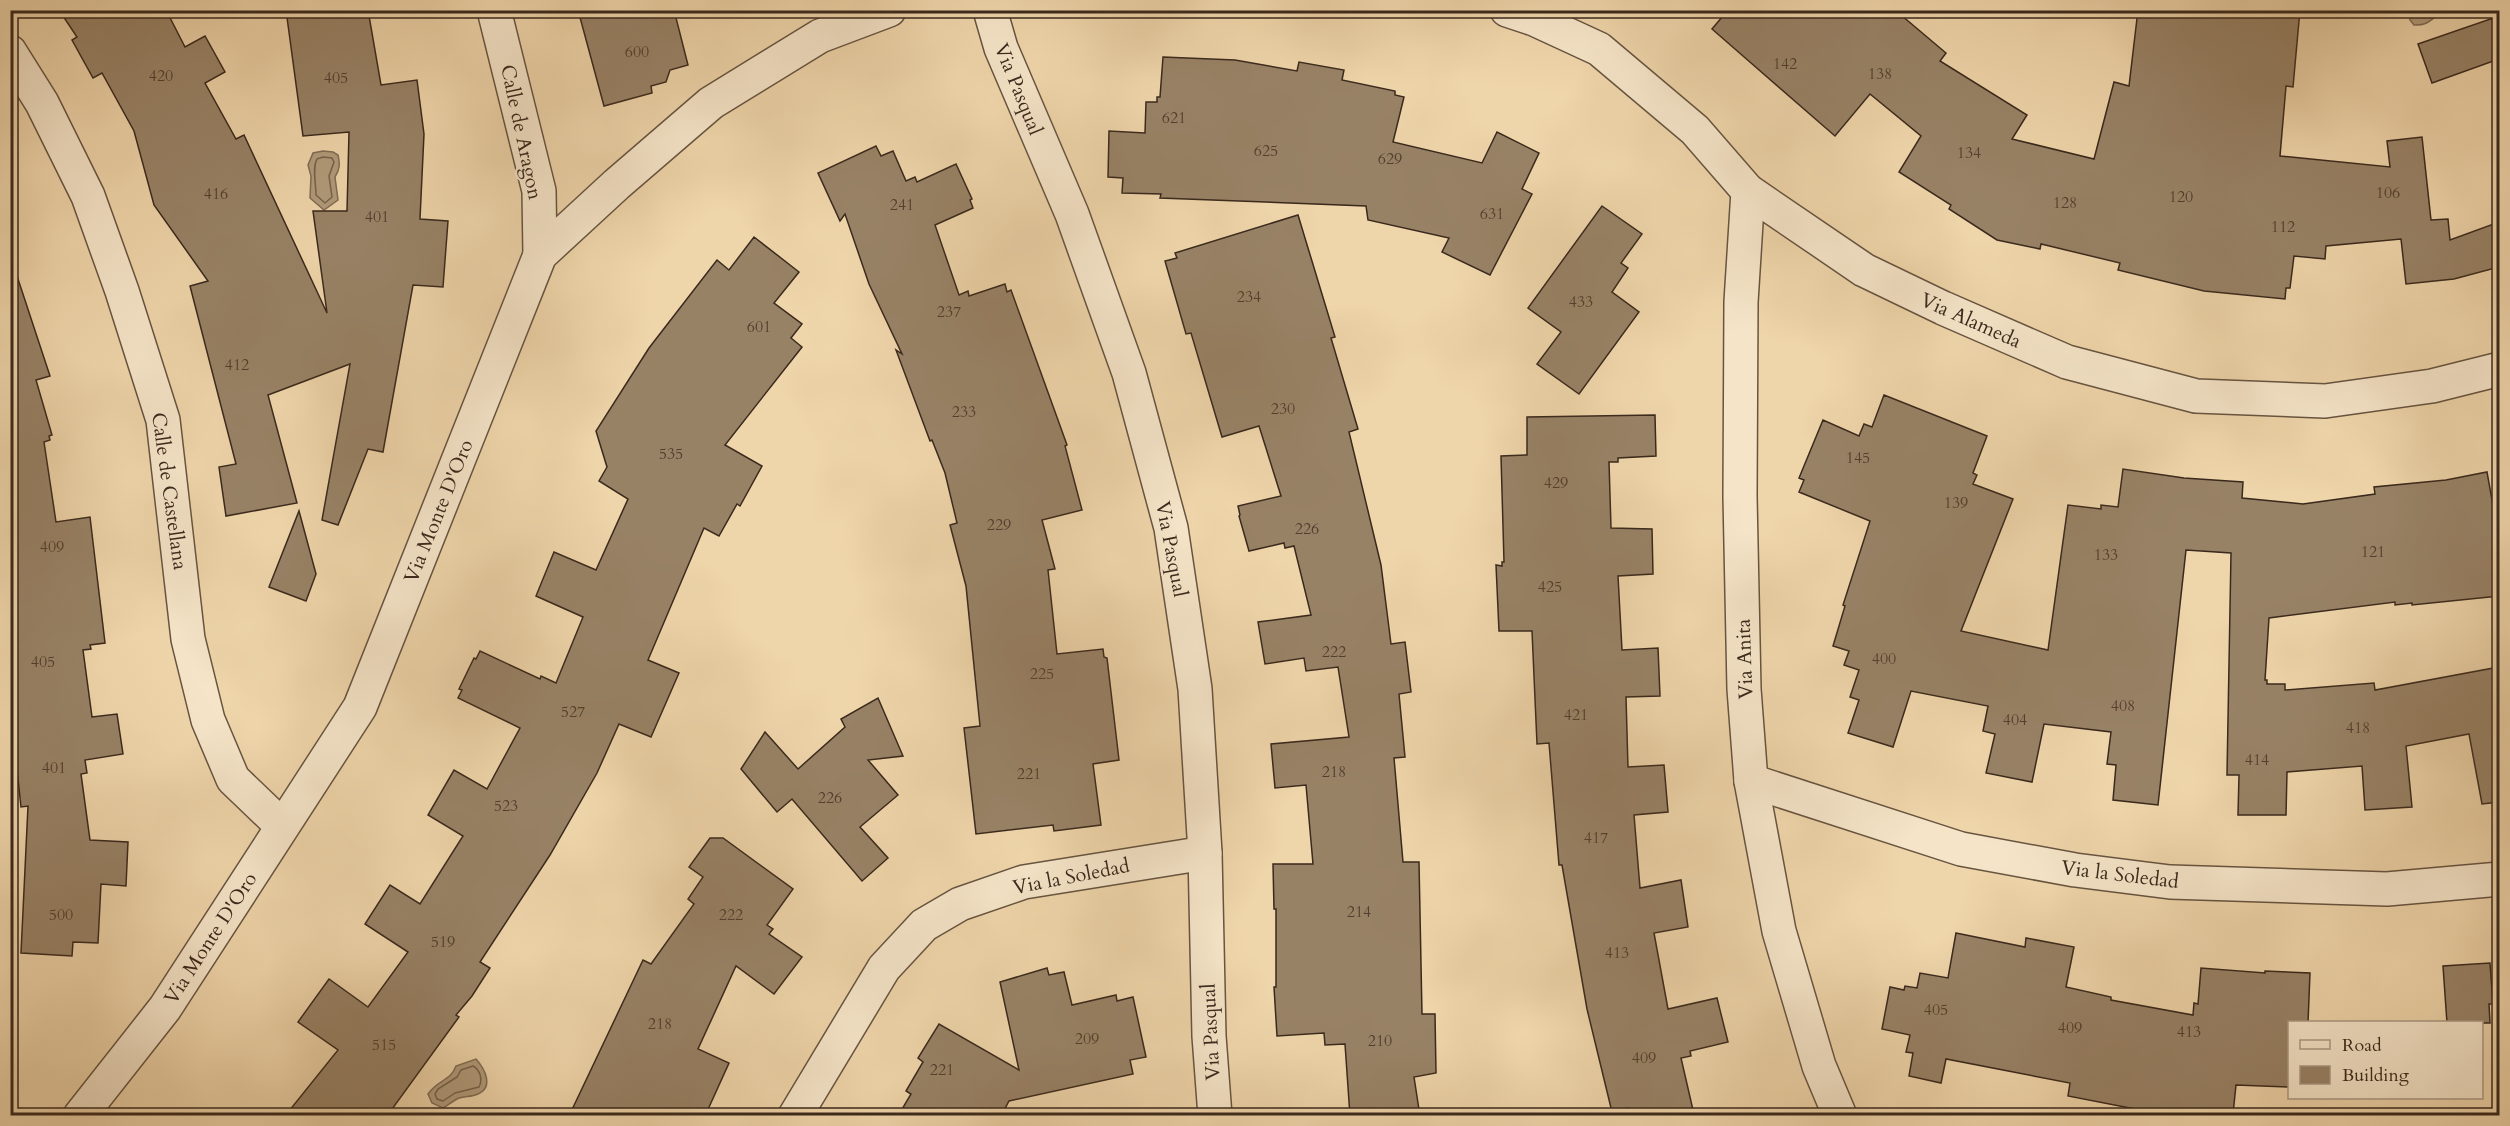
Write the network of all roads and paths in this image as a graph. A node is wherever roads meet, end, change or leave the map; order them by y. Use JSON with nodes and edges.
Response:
{"nodes":[{"id":1,"x":494,"y":10,"type":"edge"},
{"id":2,"x":889,"y":10,"type":"edge"},
{"id":3,"x":990,"y":10,"type":"edge"},
{"id":4,"x":1525,"y":13,"type":"edge"},
{"id":5,"x":10,"y":52,"type":"edge"},
{"id":6,"x":1748,"y":191,"type":"junction"},
{"id":7,"x":540,"y":255,"type":"junction"},
{"id":8,"x":2499,"y":369,"type":"edge"},
{"id":9,"x":1751,"y":781,"type":"junction"},
{"id":10,"x":282,"y":826,"type":"junction"},
{"id":11,"x":1205,"y":853,"type":"junction"},
{"id":12,"x":2499,"y":879,"type":"edge"},
{"id":13,"x":81,"y":1116,"type":"edge"},
{"id":14,"x":795,"y":1116,"type":"edge"},
{"id":15,"x":1215,"y":1116,"type":"edge"},
{"id":16,"x":1840,"y":1116,"type":"edge"}],
"edges":[{"from":1,"to":7,"type":"street","name":"Calle de Aragon"},
{"from":2,"to":7,"type":"street","name":"Via Monte D'Oro"},
{"from":3,"to":11,"type":"street","name":"Via Pasqual"},
{"from":4,"to":6,"type":"street","name":"Via Alameda"},
{"from":5,"to":10,"type":"street","name":"Calle de Castellana"},
{"from":6,"to":8,"type":"street","name":"Via Alameda"},
{"from":6,"to":9,"type":"street","name":"Via Anita"},
{"from":7,"to":10,"type":"street","name":"Via Monte D'Oro"},
{"from":9,"to":12,"type":"street","name":"Via la Soledad"},
{"from":9,"to":16,"type":"street","name":"Via Anita"},
{"from":10,"to":13,"type":"street","name":"Via Monte D'Oro"},
{"from":11,"to":14,"type":"street","name":"Via la Soledad"},
{"from":11,"to":15,"type":"street","name":"Via Pasqual"}]}
